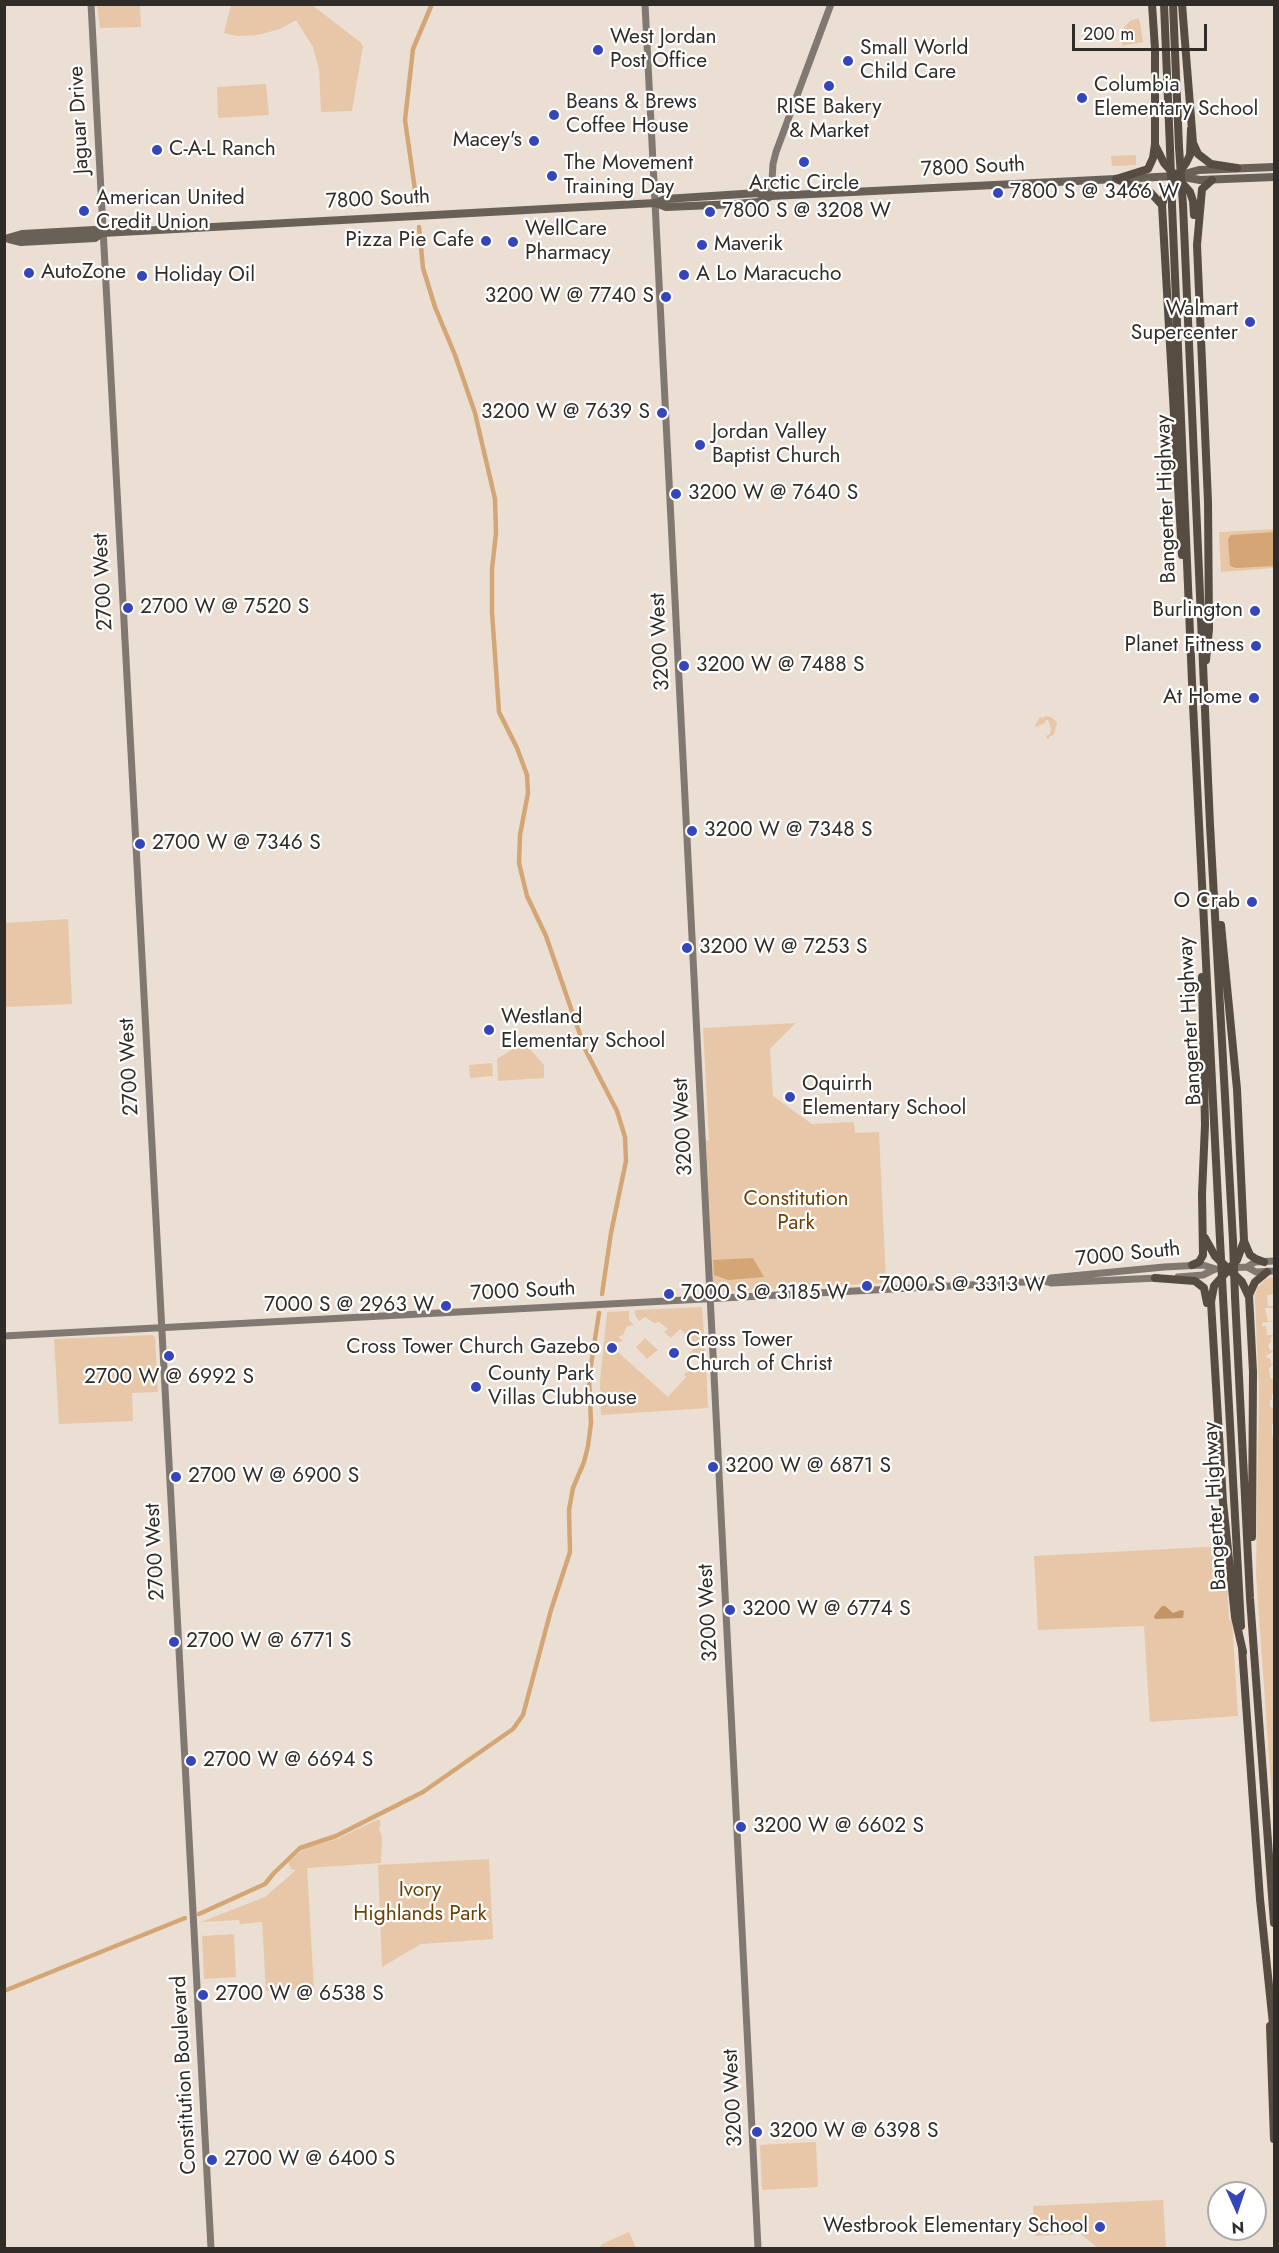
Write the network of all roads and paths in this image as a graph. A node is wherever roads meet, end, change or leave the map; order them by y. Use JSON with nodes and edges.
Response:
{"nodes":[{"id":1,"x":91,"y":4,"type":"edge"},
{"id":2,"x":645,"y":4,"type":"edge"},
{"id":3,"x":831,"y":4,"type":"edge"},
{"id":4,"x":1152,"y":4,"type":"edge"},
{"id":5,"x":1164,"y":4,"type":"edge"},
{"id":6,"x":1173,"y":4,"type":"edge"},
{"id":7,"x":1182,"y":4,"type":"edge"},
{"id":8,"x":1191,"y":129,"type":"junction"},
{"id":9,"x":1155,"y":144,"type":"junction"},
{"id":10,"x":1275,"y":166,"type":"edge"},
{"id":11,"x":1237,"y":168,"type":"junction"},
{"id":12,"x":1177,"y":176,"type":"junction"},
{"id":13,"x":1275,"y":177,"type":"edge"},
{"id":14,"x":1116,"y":179,"type":"junction"},
{"id":15,"x":1212,"y":180,"type":"junction"},
{"id":16,"x":771,"y":196,"type":"junction"},
{"id":17,"x":656,"y":203,"type":"junction"},
{"id":18,"x":1162,"y":205,"type":"junction"},
{"id":19,"x":102,"y":233,"type":"junction"},
{"id":20,"x":6,"y":238,"type":"edge"},
{"id":21,"x":1197,"y":246,"type":"junction"},
{"id":22,"x":1189,"y":606,"type":"junction"},
{"id":23,"x":1203,"y":679,"type":"junction"},
{"id":24,"x":1210,"y":825,"type":"junction"},
{"id":25,"x":1205,"y":941,"type":"junction"},
{"id":26,"x":1203,"y":1229,"type":"junction"},
{"id":27,"x":1244,"y":1237,"type":"junction"},
{"id":28,"x":1275,"y":1261,"type":"edge"},
{"id":29,"x":1264,"y":1262,"type":"junction"},
{"id":30,"x":1192,"y":1265,"type":"junction"},
{"id":31,"x":1247,"y":1267,"type":"junction"},
{"id":32,"x":1229,"y":1268,"type":"junction"},
{"id":33,"x":1215,"y":1269,"type":"junction"},
{"id":34,"x":1271,"y":1271,"type":"edge"},
{"id":35,"x":1155,"y":1278,"type":"junction"},
{"id":36,"x":1044,"y":1281,"type":"junction"},
{"id":37,"x":709,"y":1298,"type":"junction"},
{"id":38,"x":1249,"y":1301,"type":"junction"},
{"id":39,"x":1212,"y":1320,"type":"junction"},
{"id":40,"x":161,"y":1327,"type":"junction"},
{"id":41,"x":4,"y":1336,"type":"edge"},
{"id":42,"x":1249,"y":1583,"type":"junction"},
{"id":43,"x":1243,"y":1652,"type":"junction"},
{"id":44,"x":1272,"y":1887,"type":"junction"},
{"id":45,"x":192,"y":1899,"type":"joint"},
{"id":46,"x":1275,"y":1903,"type":"edge"},
{"id":47,"x":1275,"y":1923,"type":"edge"},
{"id":48,"x":1270,"y":2002,"type":"junction"},
{"id":49,"x":1275,"y":2034,"type":"edge"},
{"id":50,"x":1275,"y":2139,"type":"edge"},
{"id":51,"x":211,"y":2248,"type":"edge"},
{"id":52,"x":758,"y":2248,"type":"edge"}],
"edges":[{"from":1,"to":19,"type":"main road","name":"Jaguar Drive"},
{"from":2,"to":17,"type":"main road","name":"3200 West"},
{"from":3,"to":16,"type":"main road"},
{"from":4,"to":9,"type":"highway"},
{"from":5,"to":22,"type":"highway","name":"Bangerter Highway","bridge":true},
{"from":6,"to":23,"type":"highway","name":"Bangerter Highway","bridge":true},
{"from":7,"to":8,"type":"highway"},
{"from":8,"to":11,"type":"highway"},
{"from":8,"to":12,"type":"highway"},
{"from":9,"to":12,"type":"highway"},
{"from":9,"to":14,"type":"highway"},
{"from":10,"to":11,"type":"main road","name":"7800 South"},
{"from":11,"to":12,"type":"main road","name":"7800 South"},
{"from":12,"to":14,"type":"main road","name":"7800 South"},
{"from":12,"to":15,"type":"main road","name":"7800 South"},
{"from":12,"to":18,"type":"highway"},
{"from":12,"to":21,"type":"highway"},
{"from":13,"to":15,"type":"main road","name":"7800 South"},
{"from":14,"to":16,"type":"main road","name":"7800 South"},
{"from":14,"to":18,"type":"highway"},
{"from":15,"to":21,"type":"highway"},
{"from":16,"to":17,"type":"main road","name":"7800 South"},
{"from":17,"to":19,"type":"main road","name":"7800 South"},
{"from":17,"to":37,"type":"main road","name":"3200 West"},
{"from":18,"to":22,"type":"highway"},
{"from":19,"to":20,"type":"main road","name":"7800 South"},
{"from":19,"to":40,"type":"main road","name":"2700 West"},
{"from":21,"to":23,"type":"highway"},
{"from":22,"to":25,"type":"highway","name":"Bangerter Highway"},
{"from":23,"to":24,"type":"highway","name":"Bangerter Highway"},
{"from":24,"to":27,"type":"highway"},
{"from":24,"to":42,"type":"highway","name":"Bangerter Highway","bridge":true},
{"from":25,"to":26,"type":"highway"},
{"from":25,"to":43,"type":"highway","name":"Bangerter Highway","bridge":true},
{"from":26,"to":30,"type":"highway"},
{"from":26,"to":32,"type":"highway"},
{"from":27,"to":29,"type":"highway"},
{"from":27,"to":32,"type":"highway"},
{"from":28,"to":29,"type":"main road","name":"7000 South"},
{"from":29,"to":31,"type":"main road","name":"7000 South"},
{"from":30,"to":33,"type":"main road","name":"7000 South"},
{"from":30,"to":36,"type":"main road","name":"7000 South"},
{"from":31,"to":32,"type":"main road","name":"7000 South"},
{"from":31,"to":34,"type":"main road","name":"7000 South"},
{"from":32,"to":33,"type":"main road","name":"7000 South"},
{"from":32,"to":38,"type":"highway"},
{"from":32,"to":39,"type":"highway"},
{"from":33,"to":35,"type":"main road","name":"7000 South"},
{"from":34,"to":38,"type":"highway"},
{"from":35,"to":36,"type":"main road","name":"7000 South"},
{"from":35,"to":39,"type":"highway"},
{"from":36,"to":37,"type":"main road","name":"7000 South"},
{"from":37,"to":40,"type":"main road","name":"7000 South"},
{"from":37,"to":52,"type":"main road","name":"3200 West"},
{"from":38,"to":42,"type":"highway"},
{"from":39,"to":43,"type":"highway"},
{"from":40,"to":41,"type":"main road","name":"7000 South"},
{"from":40,"to":45,"type":"main road","name":"2700 West"},
{"from":42,"to":44,"type":"highway","name":"Bangerter Highway"},
{"from":43,"to":48,"type":"highway","name":"Bangerter Highway"},
{"from":44,"to":46,"type":"highway"},
{"from":44,"to":47,"type":"highway","name":"Bangerter Highway"},
{"from":45,"to":51,"type":"main road","name":"Constitution Boulevard"},
{"from":48,"to":49,"type":"highway","name":"Bangerter Highway"},
{"from":48,"to":50,"type":"highway"}]}
